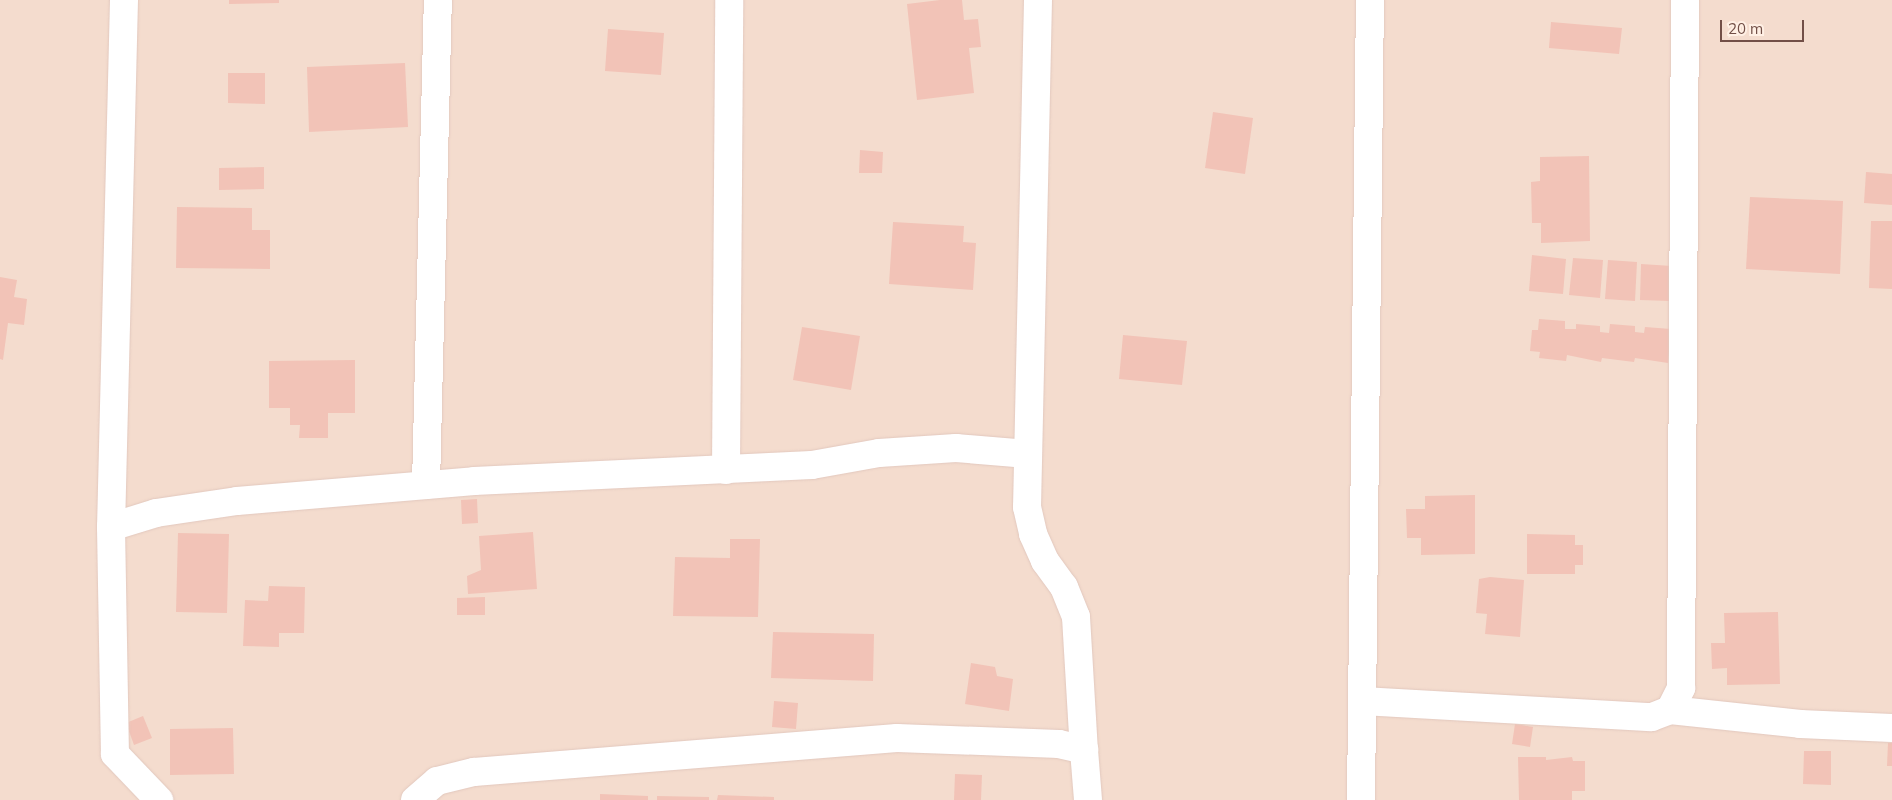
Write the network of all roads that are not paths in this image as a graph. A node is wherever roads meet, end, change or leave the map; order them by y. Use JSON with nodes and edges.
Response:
{"nodes":[{"id":1,"x":124,"y":0,"type":"edge"},
{"id":2,"x":438,"y":0,"type":"edge"},
{"id":3,"x":729,"y":0,"type":"edge"},
{"id":4,"x":1038,"y":0,"type":"edge"},
{"id":5,"x":1370,"y":0,"type":"edge"},
{"id":6,"x":1685,"y":0,"type":"edge"},
{"id":7,"x":1028,"y":454,"type":"junction"},
{"id":8,"x":726,"y":470,"type":"junction"},
{"id":9,"x":426,"y":485,"type":"junction"},
{"id":10,"x":111,"y":527,"type":"junction"},
{"id":11,"x":1362,"y":702,"type":"junction"},
{"id":12,"x":1670,"y":710,"type":"junction"},
{"id":13,"x":1892,"y":728,"type":"edge"},
{"id":14,"x":1084,"y":750,"type":"junction"},
{"id":15,"x":160,"y":800,"type":"edge"},
{"id":16,"x":415,"y":800,"type":"edge"},
{"id":17,"x":1088,"y":800,"type":"edge"},
{"id":18,"x":1361,"y":800,"type":"edge"}],
"edges":[{"from":1,"to":10,"type":"street"},
{"from":2,"to":9,"type":"street"},
{"from":3,"to":8,"type":"street"},
{"from":4,"to":7,"type":"street"},
{"from":5,"to":11,"type":"street"},
{"from":6,"to":12,"type":"street"},
{"from":7,"to":8,"type":"street"},
{"from":7,"to":14,"type":"street"},
{"from":8,"to":9,"type":"street"},
{"from":9,"to":10,"type":"street"},
{"from":10,"to":15,"type":"street"},
{"from":11,"to":12,"type":"street"},
{"from":11,"to":18,"type":"street"},
{"from":12,"to":13,"type":"street"},
{"from":14,"to":16,"type":"street"},
{"from":14,"to":17,"type":"street"}]}
